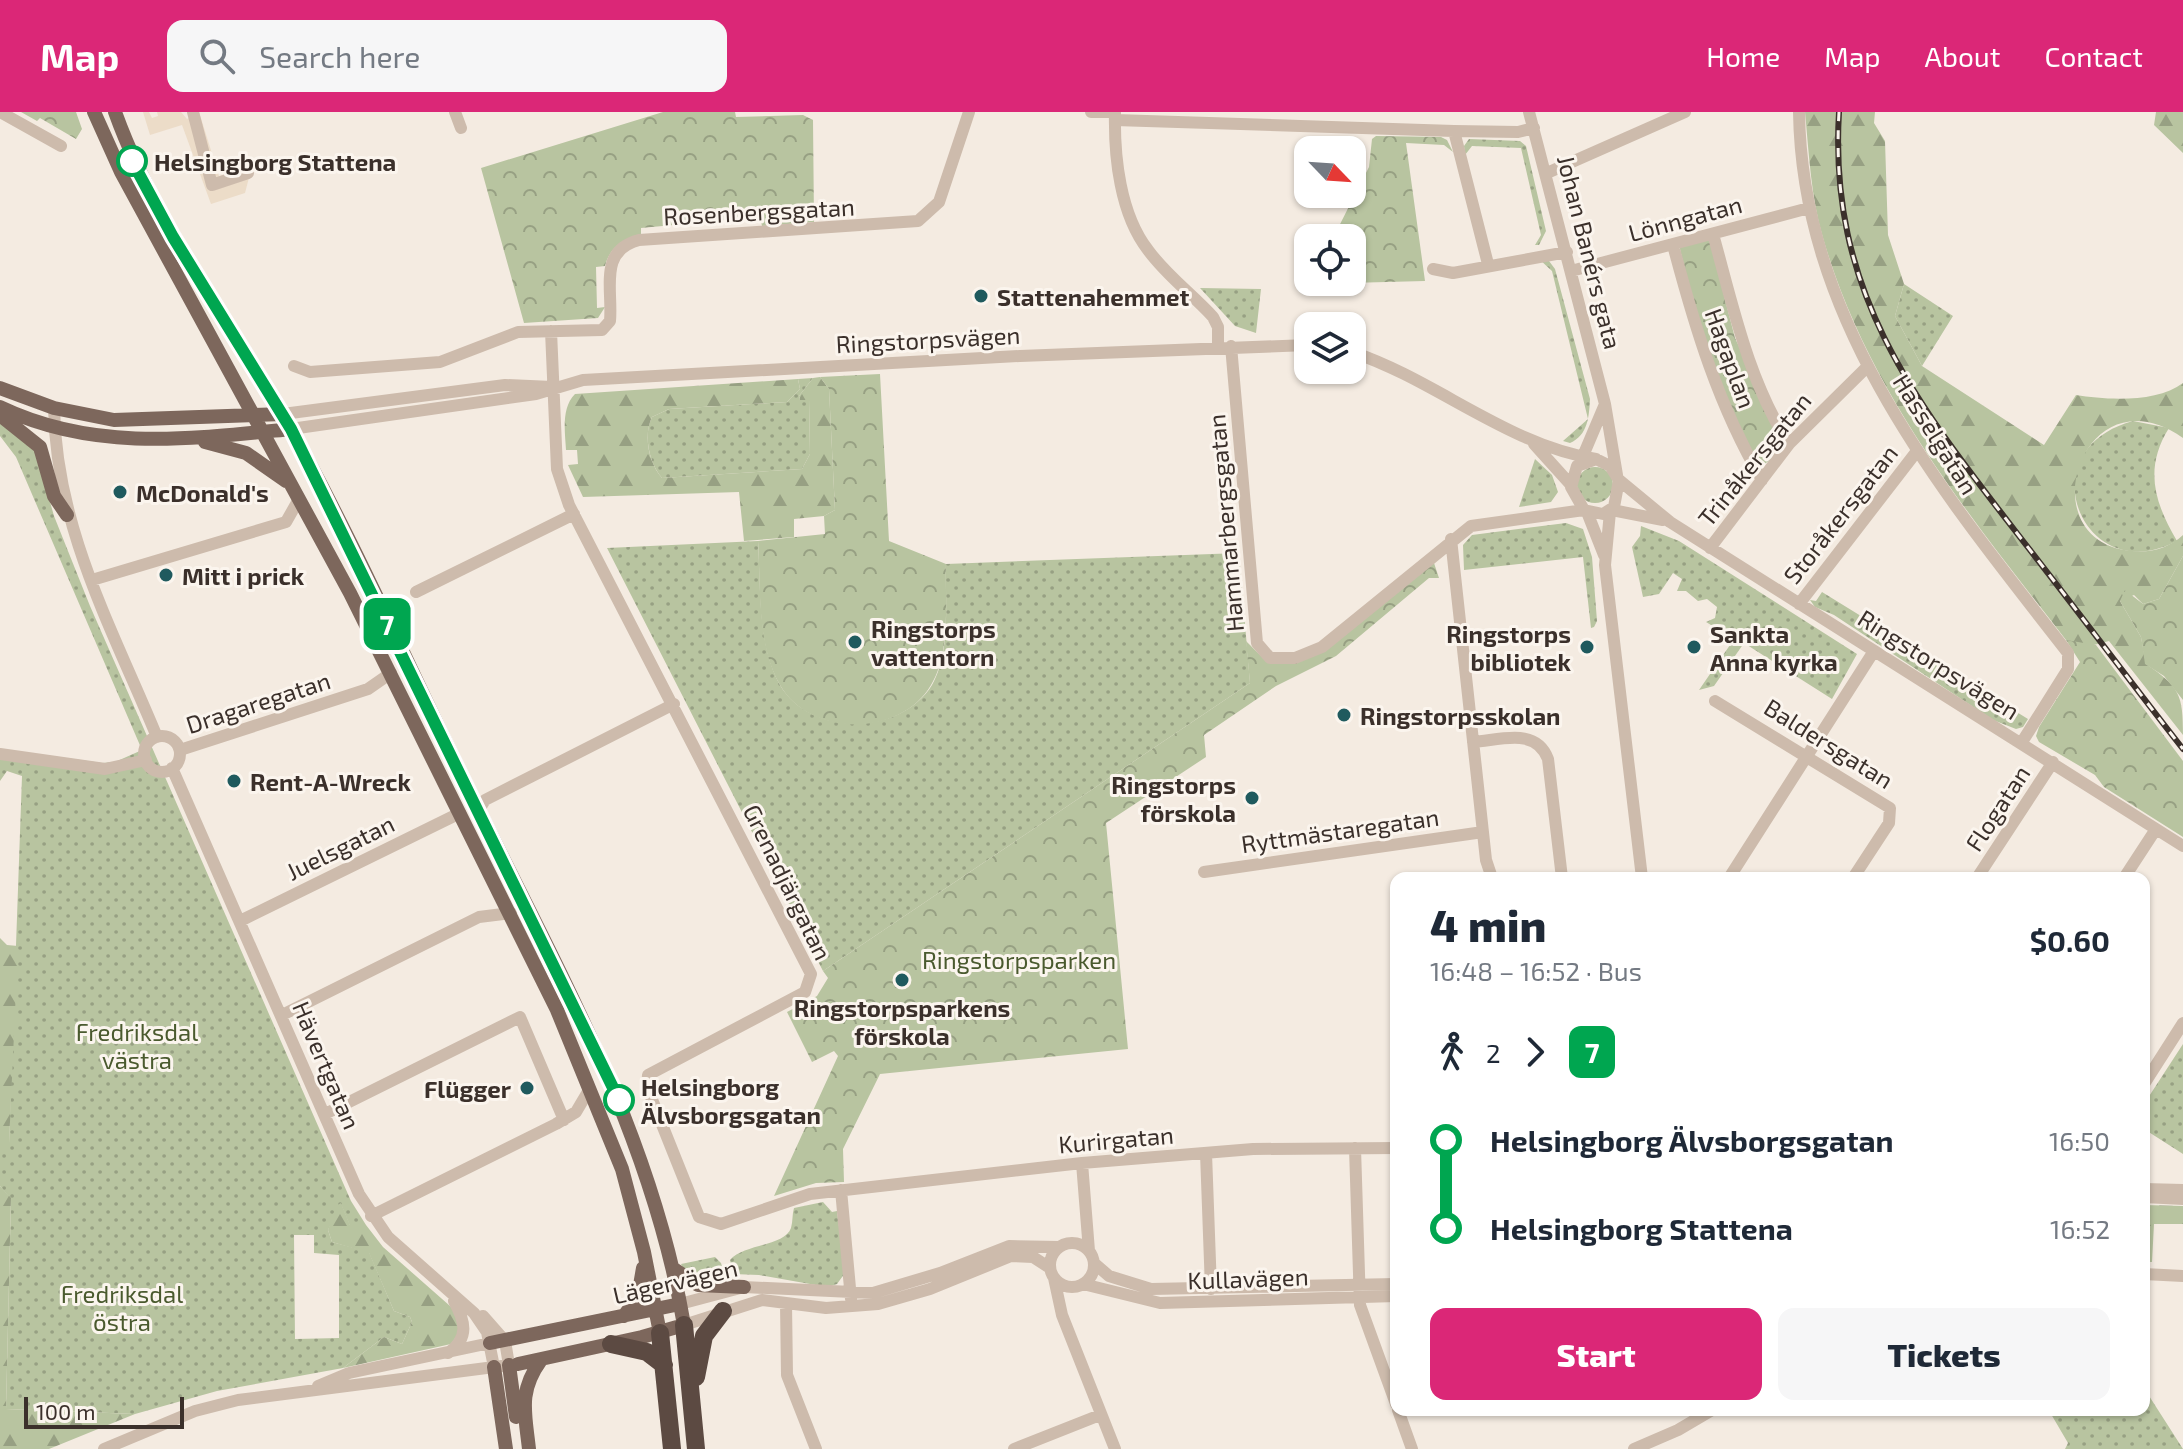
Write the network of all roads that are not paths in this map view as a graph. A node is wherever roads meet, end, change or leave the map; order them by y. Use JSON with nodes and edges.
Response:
{"nodes":[{"id":1,"x":0,"y":112,"type":"edge"},
{"id":2,"x":94,"y":112,"type":"edge"},
{"id":3,"x":115,"y":112,"type":"edge"},
{"id":4,"x":193,"y":112,"type":"edge"},
{"id":5,"x":455,"y":112,"type":"edge"},
{"id":6,"x":969,"y":112,"type":"edge"},
{"id":7,"x":1091,"y":112,"type":"edge"},
{"id":8,"x":1529,"y":112,"type":"edge"},
{"id":9,"x":1685,"y":112,"type":"edge"},
{"id":10,"x":1799,"y":112,"type":"edge"},
{"id":11,"x":1115,"y":115,"type":"edge"},
{"id":12,"x":1669,"y":115,"type":"edge"},
{"id":13,"x":461,"y":128,"type":"dead end"},
{"id":14,"x":1534,"y":128,"type":"junction"},
{"id":15,"x":1454,"y":131,"type":"junction"},
{"id":16,"x":61,"y":146,"type":"dead end"},
{"id":17,"x":248,"y":173,"type":"dead end"},
{"id":18,"x":1547,"y":173,"type":"junction"},
{"id":19,"x":1809,"y":208,"type":"junction"},
{"id":20,"x":1713,"y":234,"type":"junction"},
{"id":21,"x":1673,"y":245,"type":"junction"},
{"id":22,"x":1567,"y":252,"type":"junction"},
{"id":23,"x":1488,"y":264,"type":"junction"},
{"id":24,"x":1433,"y":269,"type":"dead end"},
{"id":25,"x":1571,"y":271,"type":"junction"},
{"id":26,"x":551,"y":331,"type":"junction"},
{"id":27,"x":1294,"y":345,"type":"edge"},
{"id":28,"x":1225,"y":347,"type":"junction"},
{"id":29,"x":1366,"y":358,"type":"edge"},
{"id":30,"x":294,"y":366,"type":"dead end"},
{"id":31,"x":1868,"y":366,"type":"junction"},
{"id":32,"x":552,"y":387,"type":"junction"},
{"id":33,"x":0,"y":388,"type":"edge"},
{"id":34,"x":1605,"y":404,"type":"junction"},
{"id":35,"x":0,"y":407,"type":"edge"},
{"id":36,"x":54,"y":408,"type":"junction"},
{"id":37,"x":253,"y":414,"type":"junction"},
{"id":38,"x":283,"y":414,"type":"junction"},
{"id":39,"x":0,"y":415,"type":"edge"},
{"id":40,"x":55,"y":427,"type":"junction"},
{"id":41,"x":291,"y":429,"type":"junction"},
{"id":42,"x":263,"y":432,"type":"junction"},
{"id":43,"x":173,"y":440,"type":"junction"},
{"id":44,"x":1590,"y":441,"type":"junction"},
{"id":45,"x":1532,"y":442,"type":"junction"},
{"id":46,"x":1789,"y":444,"type":"junction"},
{"id":47,"x":1917,"y":451,"type":"junction"},
{"id":48,"x":1568,"y":453,"type":"junction"},
{"id":49,"x":1587,"y":460,"type":"junction"},
{"id":50,"x":1618,"y":478,"type":"junction"},
{"id":51,"x":1762,"y":480,"type":"junction"},
{"id":52,"x":1571,"y":486,"type":"junction"},
{"id":53,"x":296,"y":493,"type":"junction"},
{"id":54,"x":1586,"y":511,"type":"junction"},
{"id":55,"x":1611,"y":511,"type":"junction"},
{"id":56,"x":574,"y":514,"type":"junction"},
{"id":57,"x":1544,"y":514,"type":"junction"},
{"id":58,"x":67,"y":515,"type":"junction"},
{"id":59,"x":1670,"y":522,"type":"junction"},
{"id":60,"x":1451,"y":539,"type":"junction"},
{"id":61,"x":1710,"y":548,"type":"junction"},
{"id":62,"x":1605,"y":558,"type":"junction"},
{"id":63,"x":92,"y":580,"type":"junction"},
{"id":64,"x":416,"y":592,"type":"dead end"},
{"id":65,"x":1799,"y":604,"type":"junction"},
{"id":66,"x":1874,"y":651,"type":"junction"},
{"id":67,"x":391,"y":673,"type":"junction"},
{"id":68,"x":1715,"y":701,"type":"dead end"},
{"id":69,"x":674,"y":704,"type":"junction"},
{"id":70,"x":157,"y":737,"type":"junction"},
{"id":71,"x":1473,"y":742,"type":"junction"},
{"id":72,"x":2022,"y":742,"type":"junction"},
{"id":73,"x":180,"y":750,"type":"junction"},
{"id":74,"x":0,"y":754,"type":"edge"},
{"id":75,"x":1807,"y":755,"type":"junction"},
{"id":76,"x":146,"y":760,"type":"junction"},
{"id":77,"x":2053,"y":762,"type":"junction"},
{"id":78,"x":172,"y":768,"type":"junction"},
{"id":79,"x":479,"y":810,"type":"junction"},
{"id":80,"x":460,"y":813,"type":"junction"},
{"id":81,"x":2156,"y":829,"type":"junction"},
{"id":82,"x":1483,"y":832,"type":"junction"},
{"id":83,"x":2183,"y":846,"type":"edge"},
{"id":84,"x":1204,"y":872,"type":"dead end"},
{"id":85,"x":1491,"y":872,"type":"edge"},
{"id":86,"x":1561,"y":872,"type":"edge"},
{"id":87,"x":1641,"y":872,"type":"edge"},
{"id":88,"x":1733,"y":872,"type":"edge"},
{"id":89,"x":1857,"y":872,"type":"edge"},
{"id":90,"x":1981,"y":872,"type":"edge"},
{"id":91,"x":2128,"y":872,"type":"edge"},
{"id":92,"x":511,"y":913,"type":"junction"},
{"id":93,"x":240,"y":921,"type":"junction"},
{"id":94,"x":282,"y":1015,"type":"junction"},
{"id":95,"x":2183,"y":1023,"type":"edge"},
{"id":96,"x":2150,"y":1075,"type":"edge"},
{"id":97,"x":589,"y":1090,"type":"junction"},
{"id":98,"x":325,"y":1114,"type":"junction"},
{"id":99,"x":564,"y":1120,"type":"junction"},
{"id":100,"x":1355,"y":1148,"type":"junction"},
{"id":101,"x":1390,"y":1148,"type":"edge"},
{"id":102,"x":1206,"y":1153,"type":"junction"},
{"id":103,"x":1082,"y":1163,"type":"junction"},
{"id":104,"x":2150,"y":1189,"type":"edge"},
{"id":105,"x":841,"y":1190,"type":"junction"},
{"id":106,"x":2183,"y":1190,"type":"edge"},
{"id":107,"x":2150,"y":1197,"type":"edge"},
{"id":108,"x":2183,"y":1199,"type":"edge"},
{"id":109,"x":371,"y":1216,"type":"junction"},
{"id":110,"x":1087,"y":1220,"type":"junction"},
{"id":111,"x":1064,"y":1245,"type":"junction"},
{"id":112,"x":644,"y":1252,"type":"junction"},
{"id":113,"x":1091,"y":1257,"type":"junction"},
{"id":114,"x":674,"y":1269,"type":"junction"},
{"id":115,"x":1052,"y":1273,"type":"junction"},
{"id":116,"x":431,"y":1274,"type":"junction"},
{"id":117,"x":2150,"y":1274,"type":"edge"},
{"id":118,"x":2183,"y":1276,"type":"edge"},
{"id":119,"x":1107,"y":1281,"type":"junction"},
{"id":120,"x":1079,"y":1285,"type":"junction"},
{"id":121,"x":1390,"y":1285,"type":"edge"},
{"id":122,"x":744,"y":1287,"type":"junction"},
{"id":123,"x":1211,"y":1289,"type":"junction"},
{"id":124,"x":1359,"y":1291,"type":"junction"},
{"id":125,"x":1390,"y":1295,"type":"edge"},
{"id":126,"x":453,"y":1298,"type":"junction"},
{"id":127,"x":851,"y":1300,"type":"junction"},
{"id":128,"x":786,"y":1303,"type":"junction"},
{"id":129,"x":680,"y":1304,"type":"junction"},
{"id":130,"x":656,"y":1309,"type":"junction"},
{"id":131,"x":723,"y":1311,"type":"junction"},
{"id":132,"x":1062,"y":1315,"type":"junction"},
{"id":133,"x":624,"y":1316,"type":"junction"},
{"id":134,"x":684,"y":1325,"type":"junction"},
{"id":135,"x":660,"y":1333,"type":"junction"},
{"id":136,"x":497,"y":1342,"type":"junction"},
{"id":137,"x":611,"y":1344,"type":"junction"},
{"id":138,"x":447,"y":1353,"type":"junction"},
{"id":139,"x":541,"y":1360,"type":"junction"},
{"id":140,"x":507,"y":1365,"type":"junction"},
{"id":141,"x":664,"y":1365,"type":"junction"},
{"id":142,"x":1390,"y":1386,"type":"edge"},
{"id":143,"x":300,"y":1393,"type":"junction"},
{"id":144,"x":692,"y":1407,"type":"junction"},
{"id":145,"x":1100,"y":1415,"type":"junction"},
{"id":146,"x":1400,"y":1416,"type":"edge"},
{"id":147,"x":1702,"y":1416,"type":"edge"},
{"id":148,"x":104,"y":1449,"type":"edge"},
{"id":149,"x":506,"y":1449,"type":"edge"},
{"id":150,"x":521,"y":1449,"type":"edge"},
{"id":151,"x":529,"y":1449,"type":"edge"},
{"id":152,"x":672,"y":1449,"type":"edge"},
{"id":153,"x":696,"y":1449,"type":"edge"},
{"id":154,"x":816,"y":1449,"type":"edge"},
{"id":155,"x":1014,"y":1449,"type":"edge"},
{"id":156,"x":1115,"y":1449,"type":"edge"},
{"id":157,"x":1412,"y":1449,"type":"edge"},
{"id":158,"x":1634,"y":1449,"type":"edge"}],
"edges":[{"from":1,"to":16,"type":"street"},
{"from":2,"to":37,"type":"main road"},
{"from":3,"to":38,"type":"main road"},
{"from":4,"to":17,"type":"street"},
{"from":5,"to":13,"type":"street"},
{"from":6,"to":26,"type":"street","name":"Rosenbergsgatan"},
{"from":7,"to":11,"type":"street"},
{"from":8,"to":14,"type":"street","name":"Johan Banérs gata"},
{"from":9,"to":12,"type":"street"},
{"from":10,"to":19,"type":"street","name":"Hasselgatan"},
{"from":11,"to":15,"type":"street"},
{"from":11,"to":28,"type":"street","name":"Hammarbergsgatan"},
{"from":12,"to":18,"type":"street"},
{"from":14,"to":15,"type":"street"},
{"from":14,"to":18,"type":"street","name":"Johan Banérs gata"},
{"from":15,"to":23,"type":"street"},
{"from":18,"to":22,"type":"street","name":"Johan Banérs gata"},
{"from":19,"to":20,"type":"street","name":"Lönngatan"},
{"from":19,"to":31,"type":"street","name":"Hasselgatan"},
{"from":20,"to":21,"type":"street","name":"Lönngatan"},
{"from":20,"to":46,"type":"street","name":"Hagaplan"},
{"from":21,"to":25,"type":"street","name":"Lönngatan"},
{"from":21,"to":51,"type":"street","name":"Hagaplan"},
{"from":22,"to":23,"type":"street"},
{"from":22,"to":25,"type":"street","name":"Johan Banérs gata"},
{"from":23,"to":24,"type":"street"},
{"from":25,"to":34,"type":"street","name":"Johan Banérs gata"},
{"from":26,"to":30,"type":"street","name":"Rosenbergsgatan"},
{"from":26,"to":32,"type":"street"},
{"from":27,"to":28,"type":"street","name":"Ringstorpsvägen"},
{"from":28,"to":32,"type":"street","name":"Ringstorpsvägen"},
{"from":28,"to":60,"type":"street","name":"Hammarbergsgatan"},
{"from":29,"to":45,"type":"street"},
{"from":31,"to":46,"type":"street","name":"Trinåkersgatan"},
{"from":31,"to":47,"type":"street","name":"Hasselgatan"},
{"from":32,"to":38,"type":"street","name":"Ringstorpsvägen"},
{"from":32,"to":41,"type":"street","name":"Ringstorpsvägen"},
{"from":32,"to":56,"type":"street","name":"Grenadjärgatan"},
{"from":33,"to":36,"type":"main road","name":"Ringstorpsvägen"},
{"from":34,"to":44,"type":"street"},
{"from":34,"to":50,"type":"street","name":"Johan Banérs gata"},
{"from":35,"to":40,"type":"main road","name":"Ringstorpsvägen"},
{"from":36,"to":37,"type":"main road","name":"Ringstorpsvägen"},
{"from":36,"to":40,"type":"street"},
{"from":37,"to":38,"type":"main road","name":"Ringstorpsvägen"},
{"from":37,"to":42,"type":"main road"},
{"from":38,"to":41,"type":"main road"},
{"from":39,"to":58,"type":"main road"},
{"from":40,"to":43,"type":"main road","name":"Ringstorpsvägen"},
{"from":40,"to":58,"type":"street"},
{"from":41,"to":42,"type":"main road","name":"Ringstorpsvägen"},
{"from":41,"to":79,"type":"main road"},
{"from":42,"to":43,"type":"main road","name":"Ringstorpsvägen"},
{"from":42,"to":53,"type":"main road"},
{"from":43,"to":53,"type":"main road"},
{"from":44,"to":48,"type":"street"},
{"from":44,"to":49,"type":"street"},
{"from":45,"to":48,"type":"street"},
{"from":45,"to":52,"type":"street"},
{"from":46,"to":51,"type":"street","name":"Trinåkersgatan"},
{"from":47,"to":65,"type":"street","name":"Storåkersgatan"},
{"from":47,"to":72,"type":"street","name":"Hasselgatan"},
{"from":48,"to":49,"type":"street"},
{"from":49,"to":50,"type":"street"},
{"from":49,"to":52,"type":"street"},
{"from":50,"to":55,"type":"street"},
{"from":50,"to":59,"type":"street","name":"Ringstorpsvägen"},
{"from":51,"to":61,"type":"street","name":"Trinåkersgatan"},
{"from":52,"to":54,"type":"street"},
{"from":52,"to":57,"type":"street"},
{"from":53,"to":63,"type":"street"},
{"from":53,"to":67,"type":"main road"},
{"from":54,"to":55,"type":"street"},
{"from":54,"to":57,"type":"street","name":"Hammarbergsgatan"},
{"from":54,"to":62,"type":"street"},
{"from":55,"to":59,"type":"street","name":"Ringstorpsvägen"},
{"from":55,"to":62,"type":"street"},
{"from":56,"to":64,"type":"street"},
{"from":56,"to":69,"type":"street","name":"Grenadjärgatan"},
{"from":57,"to":60,"type":"street","name":"Hammarbergsgatan"},
{"from":58,"to":63,"type":"street"},
{"from":59,"to":61,"type":"street","name":"Ringstorpsvägen"},
{"from":60,"to":71,"type":"street"},
{"from":61,"to":65,"type":"street","name":"Ringstorpsvägen"},
{"from":62,"to":87,"type":"street"},
{"from":63,"to":70,"type":"street"},
{"from":65,"to":66,"type":"street","name":"Ringstorpsvägen"},
{"from":66,"to":72,"type":"street","name":"Ringstorpsvägen"},
{"from":66,"to":75,"type":"street"},
{"from":67,"to":73,"type":"street","name":"Dragaregatan"},
{"from":67,"to":80,"type":"main road"},
{"from":68,"to":75,"type":"street","name":"Baldersgatan"},
{"from":69,"to":79,"type":"street"},
{"from":69,"to":105,"type":"street","name":"Grenadjärgatan"},
{"from":70,"to":73,"type":"street"},
{"from":70,"to":76,"type":"street"},
{"from":71,"to":82,"type":"street"},
{"from":71,"to":86,"type":"street"},
{"from":72,"to":77,"type":"street","name":"Ringstorpsvägen"},
{"from":73,"to":78,"type":"street"},
{"from":74,"to":76,"type":"street"},
{"from":75,"to":88,"type":"street"},
{"from":75,"to":89,"type":"street","name":"Baldersgatan"},
{"from":76,"to":78,"type":"street"},
{"from":77,"to":81,"type":"street","name":"Ringstorpsvägen"},
{"from":77,"to":90,"type":"street","name":"Flogatan"},
{"from":78,"to":93,"type":"street","name":"Hävertgatan"},
{"from":79,"to":114,"type":"main road"},
{"from":80,"to":92,"type":"main road"},
{"from":80,"to":93,"type":"street","name":"Juelsgatan"},
{"from":81,"to":83,"type":"street","name":"Ringstorpsvägen"},
{"from":81,"to":91,"type":"street"},
{"from":82,"to":84,"type":"street","name":"Ryttmästaregatan"},
{"from":82,"to":85,"type":"street"},
{"from":92,"to":94,"type":"street"},
{"from":92,"to":97,"type":"main road"},
{"from":93,"to":94,"type":"street","name":"Hävertgatan"},
{"from":94,"to":98,"type":"street","name":"Hävertgatan"},
{"from":95,"to":96,"type":"street"},
{"from":97,"to":99,"type":"street"},
{"from":97,"to":112,"type":"main road"},
{"from":98,"to":99,"type":"street"},
{"from":98,"to":109,"type":"street","name":"Hävertgatan"},
{"from":99,"to":109,"type":"street"},
{"from":100,"to":101,"type":"street","name":"Kurirgatan"},
{"from":100,"to":102,"type":"street","name":"Kurirgatan"},
{"from":100,"to":124,"type":"street"},
{"from":102,"to":103,"type":"street","name":"Kurirgatan"},
{"from":102,"to":123,"type":"street"},
{"from":103,"to":105,"type":"street","name":"Kurirgatan"},
{"from":103,"to":110,"type":"street"},
{"from":104,"to":106,"type":"street"},
{"from":105,"to":127,"type":"street"},
{"from":107,"to":108,"type":"street"},
{"from":109,"to":116,"type":"street","name":"Hävertgatan"},
{"from":110,"to":111,"type":"street"},
{"from":110,"to":113,"type":"street"},
{"from":111,"to":113,"type":"street"},
{"from":111,"to":115,"type":"street"},
{"from":111,"to":127,"type":"street","name":"Lägervägen"},
{"from":112,"to":130,"type":"main road"},
{"from":112,"to":133,"type":"main road"},
{"from":113,"to":119,"type":"street"},
{"from":113,"to":120,"type":"street"},
{"from":114,"to":122,"type":"main road"},
{"from":114,"to":129,"type":"main road"},
{"from":115,"to":120,"type":"street"},
{"from":115,"to":127,"type":"street","name":"Lägervägen"},
{"from":115,"to":132,"type":"street"},
{"from":116,"to":126,"type":"street","name":"Hävertgatan"},
{"from":116,"to":136,"type":"street"},
{"from":117,"to":118,"type":"street"},
{"from":119,"to":120,"type":"street"},
{"from":119,"to":123,"type":"street","name":"Kullavägen"},
{"from":119,"to":124,"type":"street","name":"Kullavägen"},
{"from":120,"to":132,"type":"street"},
{"from":121,"to":124,"type":"street","name":"Kullavägen"},
{"from":122,"to":127,"type":"street","name":"Lägervägen"},
{"from":122,"to":129,"type":"street","name":"Lägervägen"},
{"from":123,"to":124,"type":"street","name":"Kullavägen"},
{"from":124,"to":125,"type":"street","name":"Kullavägen"},
{"from":124,"to":142,"type":"street"},
{"from":126,"to":136,"type":"street","name":"Hävertgatan"},
{"from":126,"to":138,"type":"street"},
{"from":127,"to":128,"type":"street","name":"Lägervägen"},
{"from":128,"to":131,"type":"street","name":"Lägervägen"},
{"from":128,"to":154,"type":"street"},
{"from":129,"to":130,"type":"main road","name":"Lägervägen"},
{"from":129,"to":134,"type":"main road"},
{"from":130,"to":133,"type":"main road","name":"Lägervägen"},
{"from":130,"to":135,"type":"main road"},
{"from":131,"to":134,"type":"street","name":"Lägervägen"},
{"from":131,"to":144,"type":"highway"},
{"from":132,"to":145,"type":"street"},
{"from":133,"to":136,"type":"main road","name":"Lägervägen"},
{"from":134,"to":135,"type":"main road","name":"Lägervägen"},
{"from":134,"to":144,"type":"highway"},
{"from":135,"to":137,"type":"main road","name":"Lägervägen"},
{"from":135,"to":141,"type":"highway"},
{"from":136,"to":138,"type":"street","name":"Lägervägen"},
{"from":136,"to":140,"type":"street"},
{"from":137,"to":139,"type":"main road","name":"Lägervägen"},
{"from":137,"to":141,"type":"highway"},
{"from":138,"to":143,"type":"street","name":"Lägervägen"},
{"from":139,"to":140,"type":"main road","name":"Lägervägen"},
{"from":139,"to":151,"type":"main road"},
{"from":140,"to":143,"type":"street","name":"Lägervägen"},
{"from":140,"to":149,"type":"main road"},
{"from":140,"to":150,"type":"main road"},
{"from":141,"to":152,"type":"highway"},
{"from":143,"to":148,"type":"street","name":"Lägervägen"},
{"from":144,"to":153,"type":"highway"},
{"from":145,"to":155,"type":"street"},
{"from":145,"to":156,"type":"street"},
{"from":146,"to":157,"type":"street"},
{"from":147,"to":158,"type":"street"}]}
